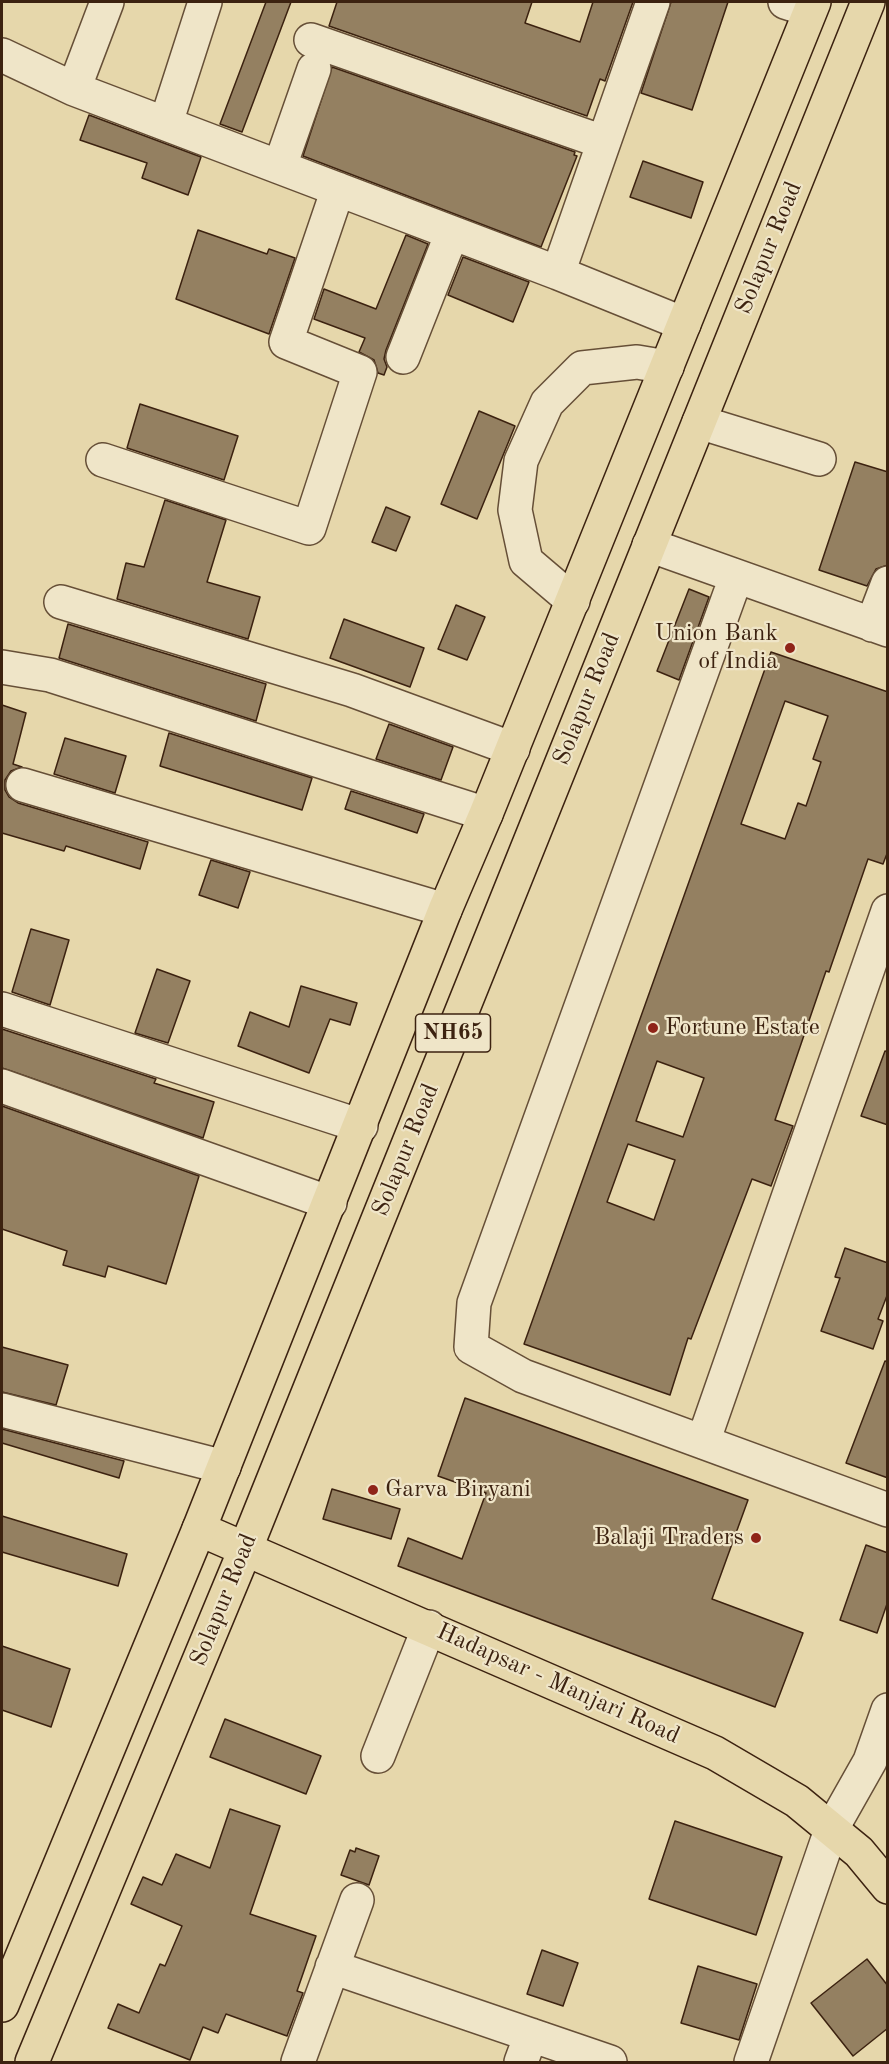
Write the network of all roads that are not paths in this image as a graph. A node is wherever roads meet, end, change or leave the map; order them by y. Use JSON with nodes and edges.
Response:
{"nodes":[{"id":1,"x":107,"y":2,"type":"edge"},
{"id":2,"x":205,"y":2,"type":"edge"},
{"id":3,"x":653,"y":2,"type":"edge"},
{"id":4,"x":868,"y":2,"type":"edge"},
{"id":5,"x":803,"y":4,"type":"edge"},
{"id":6,"x":2,"y":55,"type":"edge"},
{"id":7,"x":74,"y":89,"type":"junction"},
{"id":8,"x":166,"y":123,"type":"junction"},
{"id":9,"x":603,"y":142,"type":"junction"},
{"id":10,"x":280,"y":166,"type":"junction"},
{"id":11,"x":338,"y":189,"type":"junction"},
{"id":12,"x":452,"y":233,"type":"junction"},
{"id":13,"x":558,"y":273,"type":"junction"},
{"id":14,"x":684,"y":324,"type":"junction"},
{"id":15,"x":403,"y":357,"type":"dead end"},
{"id":16,"x":667,"y":367,"type":"junction"},
{"id":17,"x":699,"y":422,"type":"junction"},
{"id":18,"x":819,"y":459,"type":"dead end"},
{"id":19,"x":103,"y":460,"type":"dead end"},
{"id":20,"x":649,"y":545,"type":"junction"},
{"id":21,"x":736,"y":577,"type":"junction"},
{"id":22,"x":888,"y":583,"type":"edge"},
{"id":23,"x":573,"y":601,"type":"junction"},
{"id":24,"x":61,"y":602,"type":"dead end"},
{"id":25,"x":880,"y":628,"type":"edge"},
{"id":26,"x":2,"y":667,"type":"edge"},
{"id":27,"x":513,"y":749,"type":"junction"},
{"id":28,"x":23,"y":784,"type":"dead end"},
{"id":29,"x":486,"y":814,"type":"junction"},
{"id":30,"x":445,"y":910,"type":"junction"},
{"id":31,"x":888,"y":911,"type":"edge"},
{"id":32,"x":2,"y":1009,"type":"edge"},
{"id":33,"x":2,"y":1086,"type":"edge"},
{"id":34,"x":361,"y":1126,"type":"junction"},
{"id":35,"x":330,"y":1203,"type":"junction"},
{"id":36,"x":2,"y":1410,"type":"edge"},
{"id":37,"x":703,"y":1442,"type":"junction"},
{"id":38,"x":224,"y":1467,"type":"junction"},
{"id":39,"x":888,"y":1510,"type":"edge"},
{"id":40,"x":199,"y":1528,"type":"junction"},
{"id":41,"x":244,"y":1550,"type":"junction"},
{"id":42,"x":429,"y":1628,"type":"junction"},
{"id":43,"x":888,"y":1710,"type":"edge"},
{"id":44,"x":378,"y":1756,"type":"dead end"},
{"id":45,"x":831,"y":1830,"type":"junction"},
{"id":46,"x":888,"y":1887,"type":"edge"},
{"id":47,"x":357,"y":1900,"type":"dead end"},
{"id":48,"x":332,"y":1967,"type":"junction"},
{"id":49,"x":4,"y":1992,"type":"edge"},
{"id":50,"x":526,"y":2049,"type":"edge"},
{"id":51,"x":32,"y":2062,"type":"edge"},
{"id":52,"x":298,"y":2062,"type":"edge"},
{"id":53,"x":610,"y":2062,"type":"edge"},
{"id":54,"x":751,"y":2062,"type":"edge"}],
"edges":[{"from":1,"to":7,"type":"street"},
{"from":2,"to":8,"type":"street"},
{"from":3,"to":9,"type":"street"},
{"from":4,"to":17,"type":"main road","name":"Solapur Road","number":"NH65"},
{"from":5,"to":14,"type":"main road","name":"Solapur Road","number":"NH65"},
{"from":6,"to":7,"type":"street"},
{"from":7,"to":8,"type":"street"},
{"from":8,"to":10,"type":"street"},
{"from":9,"to":10,"type":"street"},
{"from":9,"to":13,"type":"street"},
{"from":10,"to":11,"type":"street"},
{"from":11,"to":12,"type":"street"},
{"from":11,"to":19,"type":"street"},
{"from":12,"to":13,"type":"street"},
{"from":12,"to":15,"type":"street"},
{"from":13,"to":14,"type":"street"},
{"from":14,"to":16,"type":"main road","name":"Solapur Road","number":"NH65"},
{"from":16,"to":23,"type":"main road","name":"Solapur Road","number":"NH65"},
{"from":16,"to":23,"type":"street"},
{"from":17,"to":18,"type":"street"},
{"from":17,"to":20,"type":"main road","name":"Solapur Road","number":"NH65"},
{"from":20,"to":21,"type":"street"},
{"from":20,"to":41,"type":"main road","name":"Solapur Road","number":"NH65"},
{"from":21,"to":25,"type":"street"},
{"from":21,"to":37,"type":"street"},
{"from":22,"to":25,"type":"street"},
{"from":23,"to":27,"type":"main road","name":"Solapur Road","number":"NH65"},
{"from":24,"to":27,"type":"street"},
{"from":26,"to":29,"type":"street"},
{"from":27,"to":29,"type":"main road","name":"Solapur Road","number":"NH65"},
{"from":28,"to":30,"type":"street"},
{"from":29,"to":30,"type":"main road","name":"Solapur Road","number":"NH65"},
{"from":30,"to":34,"type":"main road","name":"Solapur Road","number":"NH65"},
{"from":31,"to":37,"type":"street"},
{"from":32,"to":34,"type":"street"},
{"from":33,"to":35,"type":"street"},
{"from":34,"to":35,"type":"main road","name":"Solapur Road","number":"NH65"},
{"from":35,"to":38,"type":"main road","name":"Solapur Road","number":"NH65"},
{"from":36,"to":38,"type":"street"},
{"from":37,"to":39,"type":"street"},
{"from":38,"to":40,"type":"main road","name":"Solapur Road","number":"NH65"},
{"from":40,"to":41,"type":"main road","name":"Hadapsar - Manjari Road"},
{"from":40,"to":49,"type":"main road","name":"Solapur Road","number":"NH65"},
{"from":41,"to":42,"type":"main road","name":"Hadapsar - Manjari Road"},
{"from":41,"to":51,"type":"main road","name":"Solapur Road","number":"NH65"},
{"from":42,"to":44,"type":"street"},
{"from":42,"to":45,"type":"main road","name":"Hadapsar - Manjari Road"},
{"from":43,"to":45,"type":"street"},
{"from":45,"to":46,"type":"main road","name":"Hadapsar - Manjari Road"},
{"from":45,"to":54,"type":"street"},
{"from":47,"to":48,"type":"street"},
{"from":48,"to":50,"type":"street"},
{"from":48,"to":52,"type":"street"},
{"from":50,"to":53,"type":"street"}]}
